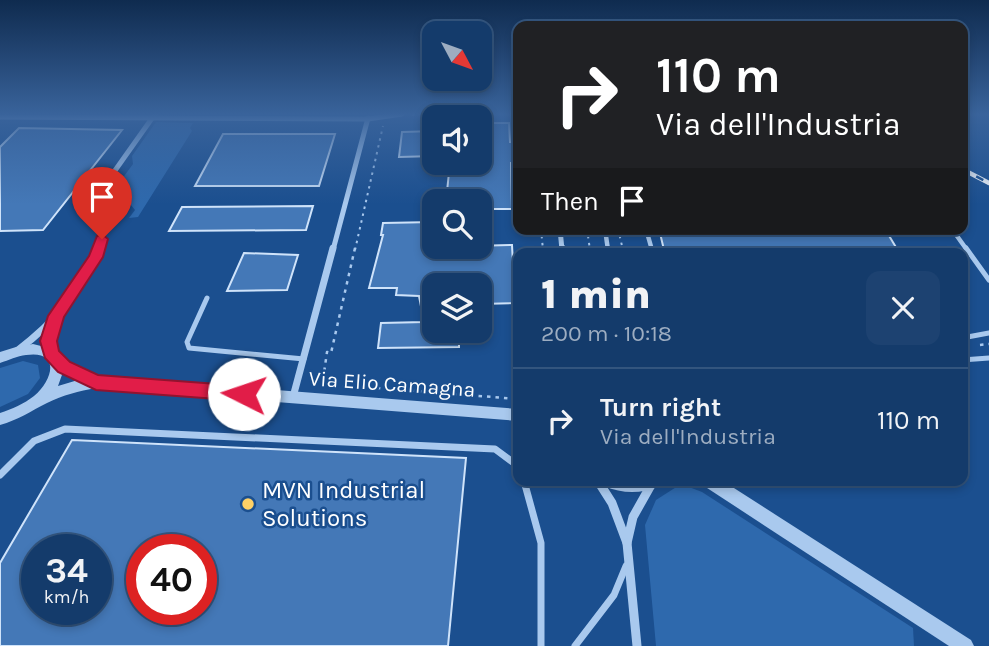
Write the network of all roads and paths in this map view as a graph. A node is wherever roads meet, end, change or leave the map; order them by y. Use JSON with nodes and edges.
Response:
{"nodes":[{"id":1,"x":133,"y":144,"type":"edge"},
{"id":2,"x":361,"y":144,"type":"edge"},
{"id":3,"x":377,"y":144,"type":"edge"},
{"id":4,"x":968,"y":251,"type":"edge"},
{"id":5,"x":989,"y":281,"type":"edge"},
{"id":6,"x":207,"y":298,"type":"dead end"},
{"id":7,"x":56,"y":316,"type":"junction"},
{"id":8,"x":989,"y":333,"type":"edge"},
{"id":9,"x":968,"y":337,"type":"edge"},
{"id":10,"x":14,"y":352,"type":"junction"},
{"id":11,"x":53,"y":356,"type":"junction"},
{"id":12,"x":0,"y":358,"type":"edge"},
{"id":13,"x":989,"y":358,"type":"edge"},
{"id":14,"x":304,"y":359,"type":"junction"},
{"id":15,"x":968,"y":360,"type":"edge"},
{"id":16,"x":96,"y":382,"type":"junction"},
{"id":17,"x":293,"y":397,"type":"junction"},
{"id":18,"x":513,"y":399,"type":"edge"},
{"id":19,"x":37,"y":401,"type":"junction"},
{"id":20,"x":513,"y":415,"type":"edge"},
{"id":21,"x":0,"y":419,"type":"edge"},
{"id":22,"x":513,"y":462,"type":"edge"},
{"id":23,"x":0,"y":475,"type":"edge"},
{"id":24,"x":525,"y":486,"type":"edge"},
{"id":25,"x":601,"y":486,"type":"edge"},
{"id":26,"x":652,"y":486,"type":"edge"},
{"id":27,"x":714,"y":486,"type":"edge"},
{"id":28,"x":627,"y":543,"type":"junction"},
{"id":29,"x":628,"y":556,"type":"junction"},
{"id":30,"x":956,"y":643,"type":"edge"},
{"id":31,"x":541,"y":646,"type":"edge"},
{"id":32,"x":575,"y":646,"type":"edge"},
{"id":33,"x":637,"y":646,"type":"edge"}],
"edges":[{"from":1,"to":7,"type":"street"},
{"from":2,"to":14,"type":"street"},
{"from":3,"to":18,"type":"path"},
{"from":4,"to":5,"type":"lane"},
{"from":6,"to":14,"type":"lane"},
{"from":7,"to":10,"type":"street"},
{"from":7,"to":11,"type":"street"},
{"from":8,"to":9,"type":"lane"},
{"from":10,"to":11,"type":"street"},
{"from":10,"to":12,"type":"street"},
{"from":11,"to":16,"type":"street","name":"Via Elio Camagna"},
{"from":11,"to":19,"type":"street"},
{"from":13,"to":15,"type":"lane"},
{"from":14,"to":17,"type":"street"},
{"from":16,"to":17,"type":"street","name":"Via Elio Camagna"},
{"from":16,"to":19,"type":"street","name":"Via Elio Camagna"},
{"from":17,"to":20,"type":"street","name":"Via Elio Camagna"},
{"from":19,"to":21,"type":"street","name":"Via Elio Camagna"},
{"from":22,"to":23,"type":"lane"},
{"from":24,"to":31,"type":"lane"},
{"from":25,"to":28,"type":"street"},
{"from":26,"to":28,"type":"street"},
{"from":27,"to":30,"type":"street"},
{"from":28,"to":29,"type":"street"},
{"from":29,"to":32,"type":"lane"},
{"from":29,"to":33,"type":"street"}]}
